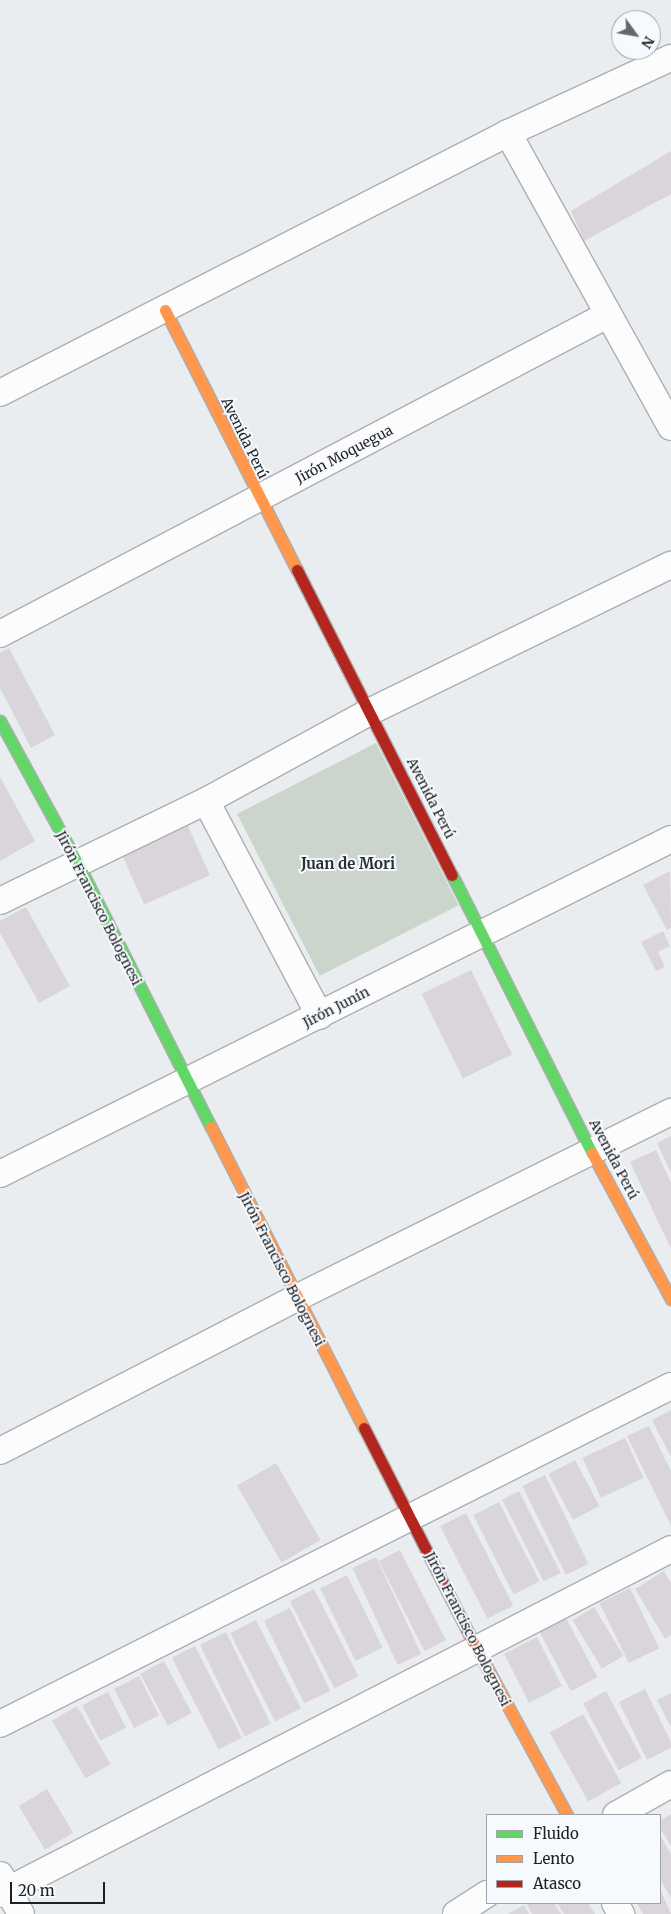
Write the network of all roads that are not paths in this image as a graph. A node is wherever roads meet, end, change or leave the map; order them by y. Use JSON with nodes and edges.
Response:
{"nodes":[{"id":1,"x":670,"y":58,"type":"edge"},
{"id":2,"x":508,"y":133,"type":"junction"},
{"id":3,"x":165,"y":310,"type":"junction"},
{"id":4,"x":607,"y":315,"type":"junction"},
{"id":5,"x":0,"y":393,"type":"edge"},
{"id":6,"x":671,"y":427,"type":"edge"},
{"id":7,"x":258,"y":499,"type":"junction"},
{"id":8,"x":671,"y":564,"type":"edge"},
{"id":9,"x":0,"y":634,"type":"edge"},
{"id":10,"x":369,"y":712,"type":"junction"},
{"id":11,"x":0,"y":721,"type":"edge"},
{"id":12,"x":206,"y":801,"type":"junction"},
{"id":13,"x":671,"y":839,"type":"edge"},
{"id":14,"x":76,"y":862,"type":"junction"},
{"id":15,"x":0,"y":901,"type":"edge"},
{"id":16,"x":483,"y":930,"type":"junction"},
{"id":17,"x":320,"y":1016,"type":"junction"},
{"id":18,"x":186,"y":1082,"type":"junction"},
{"id":19,"x":671,"y":1112,"type":"edge"},
{"id":20,"x":591,"y":1150,"type":"junction"},
{"id":21,"x":0,"y":1174,"type":"edge"},
{"id":22,"x":296,"y":1298,"type":"junction"},
{"id":23,"x":671,"y":1299,"type":"edge"},
{"id":24,"x":671,"y":1386,"type":"edge"},
{"id":25,"x":0,"y":1451,"type":"edge"},
{"id":26,"x":410,"y":1514,"type":"junction"},
{"id":27,"x":671,"y":1549,"type":"edge"},
{"id":28,"x":476,"y":1649,"type":"junction"},
{"id":29,"x":0,"y":1724,"type":"edge"},
{"id":30,"x":671,"y":1784,"type":"edge"},
{"id":31,"x":566,"y":1814,"type":"edge"},
{"id":32,"x":618,"y":1814,"type":"edge"},
{"id":33,"x":3,"y":1886,"type":"edge"},
{"id":34,"x":486,"y":1895,"type":"edge"},
{"id":35,"x":21,"y":1914,"type":"edge"},
{"id":36,"x":456,"y":1914,"type":"edge"}],
"edges":[{"from":1,"to":2,"type":"street"},
{"from":2,"to":3,"type":"street"},
{"from":2,"to":4,"type":"street"},
{"from":3,"to":5,"type":"street"},
{"from":3,"to":7,"type":"street","name":"Avenida Perú"},
{"from":4,"to":6,"type":"street"},
{"from":4,"to":7,"type":"street","name":"Jirón Moquegua"},
{"from":7,"to":9,"type":"street","name":"Jirón Moquegua"},
{"from":7,"to":10,"type":"street","name":"Avenida Perú"},
{"from":8,"to":10,"type":"street"},
{"from":10,"to":12,"type":"street"},
{"from":10,"to":16,"type":"street","name":"Avenida Perú"},
{"from":11,"to":14,"type":"street","name":"Jirón Francisco Bolognesi"},
{"from":12,"to":14,"type":"street"},
{"from":12,"to":17,"type":"street"},
{"from":13,"to":16,"type":"street","name":"Jirón Junín"},
{"from":14,"to":15,"type":"street"},
{"from":14,"to":18,"type":"street","name":"Jirón Francisco Bolognesi"},
{"from":16,"to":17,"type":"street","name":"Jirón Junín"},
{"from":16,"to":20,"type":"street","name":"Avenida Perú"},
{"from":17,"to":18,"type":"street","name":"Jirón Junín"},
{"from":18,"to":21,"type":"street","name":"Jirón Junín"},
{"from":18,"to":22,"type":"street","name":"Jirón Francisco Bolognesi"},
{"from":19,"to":20,"type":"street"},
{"from":20,"to":22,"type":"street"},
{"from":20,"to":23,"type":"street","name":"Avenida Perú"},
{"from":22,"to":25,"type":"street"},
{"from":22,"to":26,"type":"street","name":"Jirón Francisco Bolognesi"},
{"from":24,"to":26,"type":"street"},
{"from":26,"to":28,"type":"street","name":"Jirón Francisco Bolognesi"},
{"from":26,"to":29,"type":"street"},
{"from":27,"to":28,"type":"street"},
{"from":28,"to":31,"type":"street","name":"Jirón Francisco Bolognesi"},
{"from":28,"to":33,"type":"street"},
{"from":30,"to":32,"type":"street"},
{"from":33,"to":35,"type":"street"},
{"from":34,"to":36,"type":"street"}]}
